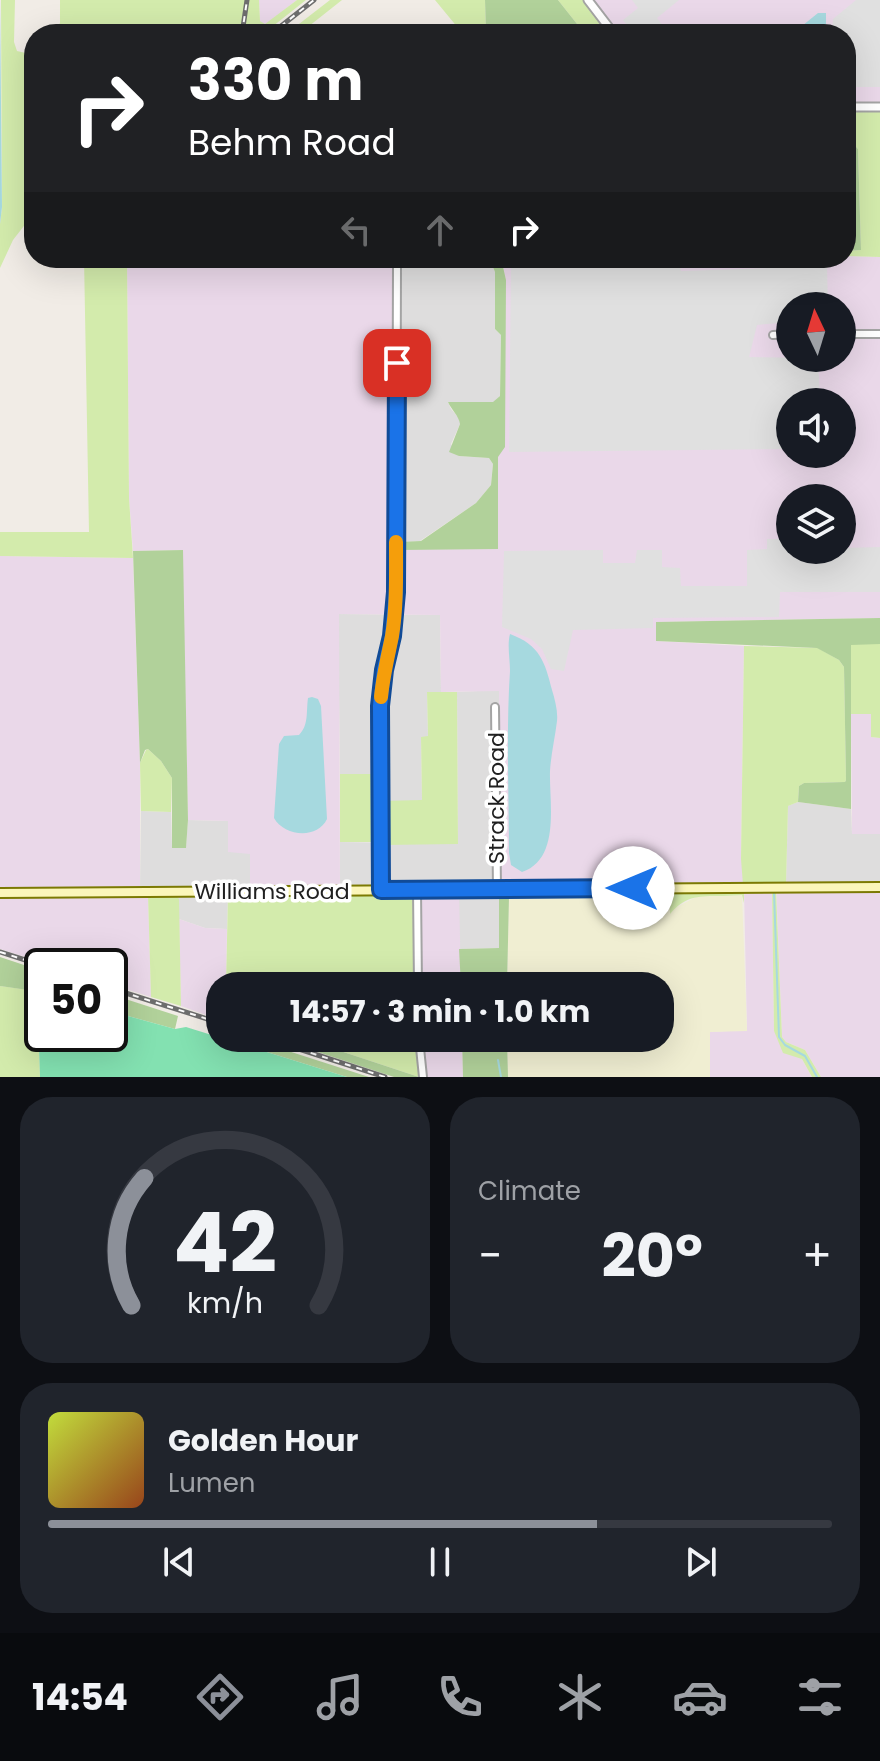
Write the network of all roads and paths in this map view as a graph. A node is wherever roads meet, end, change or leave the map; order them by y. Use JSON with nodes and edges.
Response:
{"nodes":[{"id":1,"x":588,"y":0,"type":"edge"},
{"id":2,"x":606,"y":24,"type":"edge"},
{"id":3,"x":856,"y":107,"type":"edge"},
{"id":4,"x":880,"y":107,"type":"edge"},
{"id":5,"x":397,"y":268,"type":"edge"},
{"id":6,"x":856,"y":334,"type":"edge"},
{"id":7,"x":880,"y":334,"type":"edge"},
{"id":8,"x":773,"y":335,"type":"dead end"},
{"id":9,"x":776,"y":335,"type":"edge"},
{"id":10,"x":495,"y":707,"type":"dead end"},
{"id":11,"x":880,"y":887,"type":"edge"},
{"id":12,"x":497,"y":889,"type":"junction"},
{"id":13,"x":381,"y":890,"type":"junction"},
{"id":14,"x":417,"y":890,"type":"junction"},
{"id":15,"x":0,"y":893,"type":"edge"},
{"id":16,"x":418,"y":972,"type":"edge"},
{"id":17,"x":420,"y":1052,"type":"edge"},
{"id":18,"x":423,"y":1077,"type":"edge"}],
"edges":[{"from":1,"to":2,"type":"street"},
{"from":3,"to":4,"type":"street"},
{"from":5,"to":13,"type":"street"},
{"from":6,"to":7,"type":"street"},
{"from":8,"to":9,"type":"street"},
{"from":10,"to":12,"type":"street","name":"Strack Road"},
{"from":11,"to":12,"type":"main road","name":"Williams Road"},
{"from":12,"to":14,"type":"main road","name":"Williams Road"},
{"from":13,"to":14,"type":"main road","name":"Williams Road"},
{"from":13,"to":15,"type":"main road","name":"Williams Road"},
{"from":14,"to":16,"type":"street"},
{"from":17,"to":18,"type":"street"}]}
